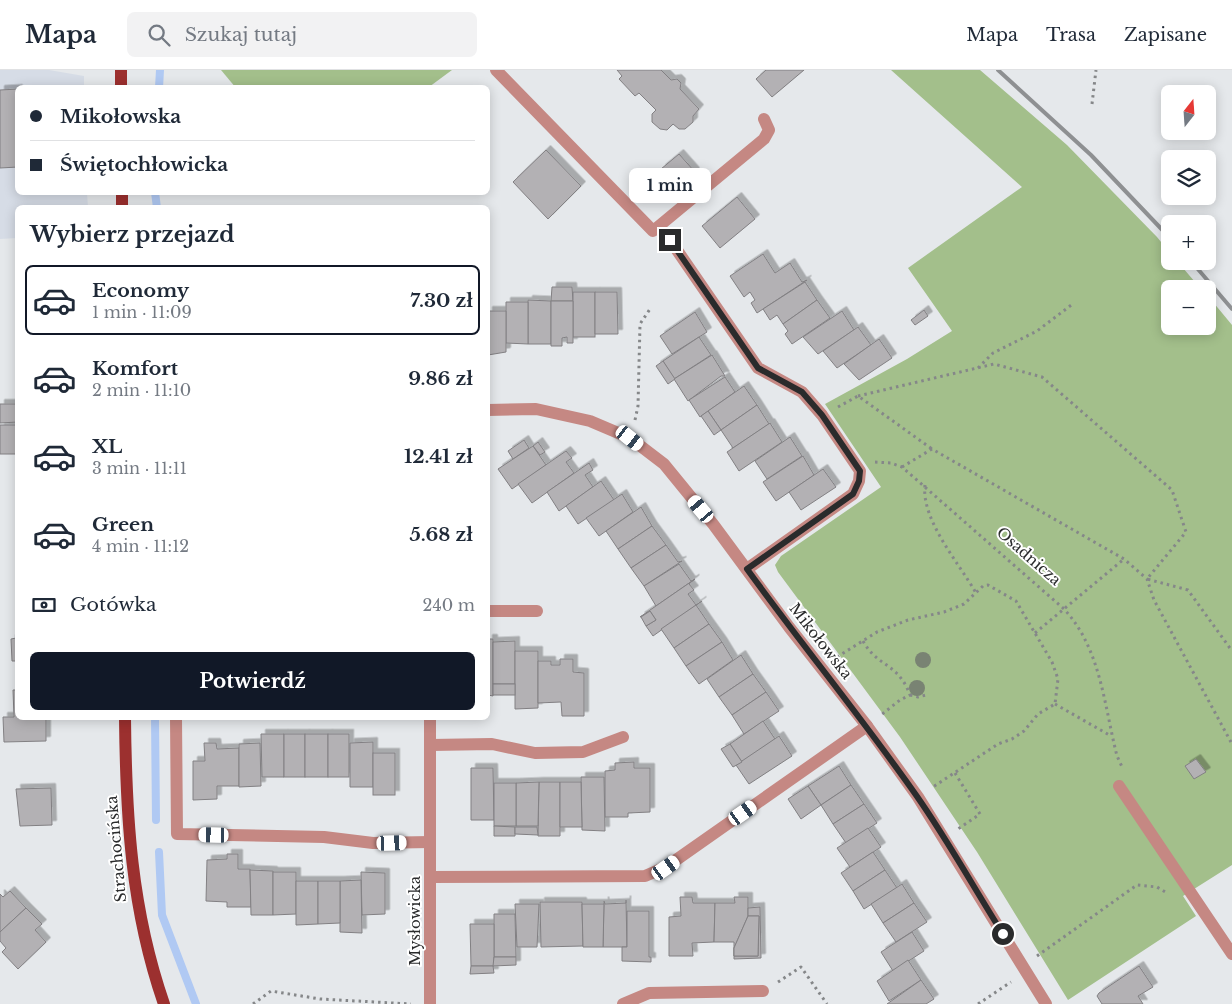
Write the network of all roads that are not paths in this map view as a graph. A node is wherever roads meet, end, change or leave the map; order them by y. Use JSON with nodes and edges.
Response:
{"nodes":[{"id":1,"x":120,"y":70,"type":"edge"},
{"id":2,"x":496,"y":70,"type":"edge"},
{"id":3,"x":121,"y":85,"type":"edge"},
{"id":4,"x":764,"y":119,"type":"dead end"},
{"id":5,"x":670,"y":240,"type":"dead end"},
{"id":6,"x":490,"y":410,"type":"edge"},
{"id":7,"x":747,"y":569,"type":"junction"},
{"id":8,"x":490,"y":611,"type":"edge"},
{"id":9,"x":537,"y":611,"type":"dead end"},
{"id":10,"x":125,"y":720,"type":"edge"},
{"id":11,"x":176,"y":720,"type":"edge"},
{"id":12,"x":430,"y":720,"type":"edge"},
{"id":13,"x":867,"y":726,"type":"junction"},
{"id":14,"x":623,"y":737,"type":"dead end"},
{"id":15,"x":431,"y":745,"type":"junction"},
{"id":16,"x":1119,"y":786,"type":"dead end"},
{"id":17,"x":430,"y":842,"type":"junction"},
{"id":18,"x":430,"y":877,"type":"junction"},
{"id":19,"x":1232,"y":954,"type":"edge"},
{"id":20,"x":762,"y":992,"type":"road end"},
{"id":21,"x":164,"y":1004,"type":"edge"},
{"id":22,"x":430,"y":1004,"type":"edge"},
{"id":23,"x":623,"y":1004,"type":"edge"},
{"id":24,"x":1046,"y":1004,"type":"edge"}],
"edges":[{"from":1,"to":3,"type":"main road"},
{"from":2,"to":4,"type":"street"},
{"from":5,"to":7,"type":"street"},
{"from":6,"to":7,"type":"street","name":"Mikołowska"},
{"from":7,"to":13,"type":"street","name":"Mikołowska"},
{"from":8,"to":9,"type":"street"},
{"from":10,"to":21,"type":"main road","name":"Strachocińska"},
{"from":11,"to":17,"type":"street"},
{"from":12,"to":15,"type":"street","name":"Mysłowicka"},
{"from":13,"to":18,"type":"street"},
{"from":13,"to":24,"type":"street","name":"Mikołowska"},
{"from":14,"to":15,"type":"street"},
{"from":15,"to":17,"type":"street","name":"Mysłowicka"},
{"from":16,"to":19,"type":"street"},
{"from":17,"to":18,"type":"street","name":"Mysłowicka"},
{"from":18,"to":22,"type":"street","name":"Mysłowicka"},
{"from":20,"to":23,"type":"street"}]}
